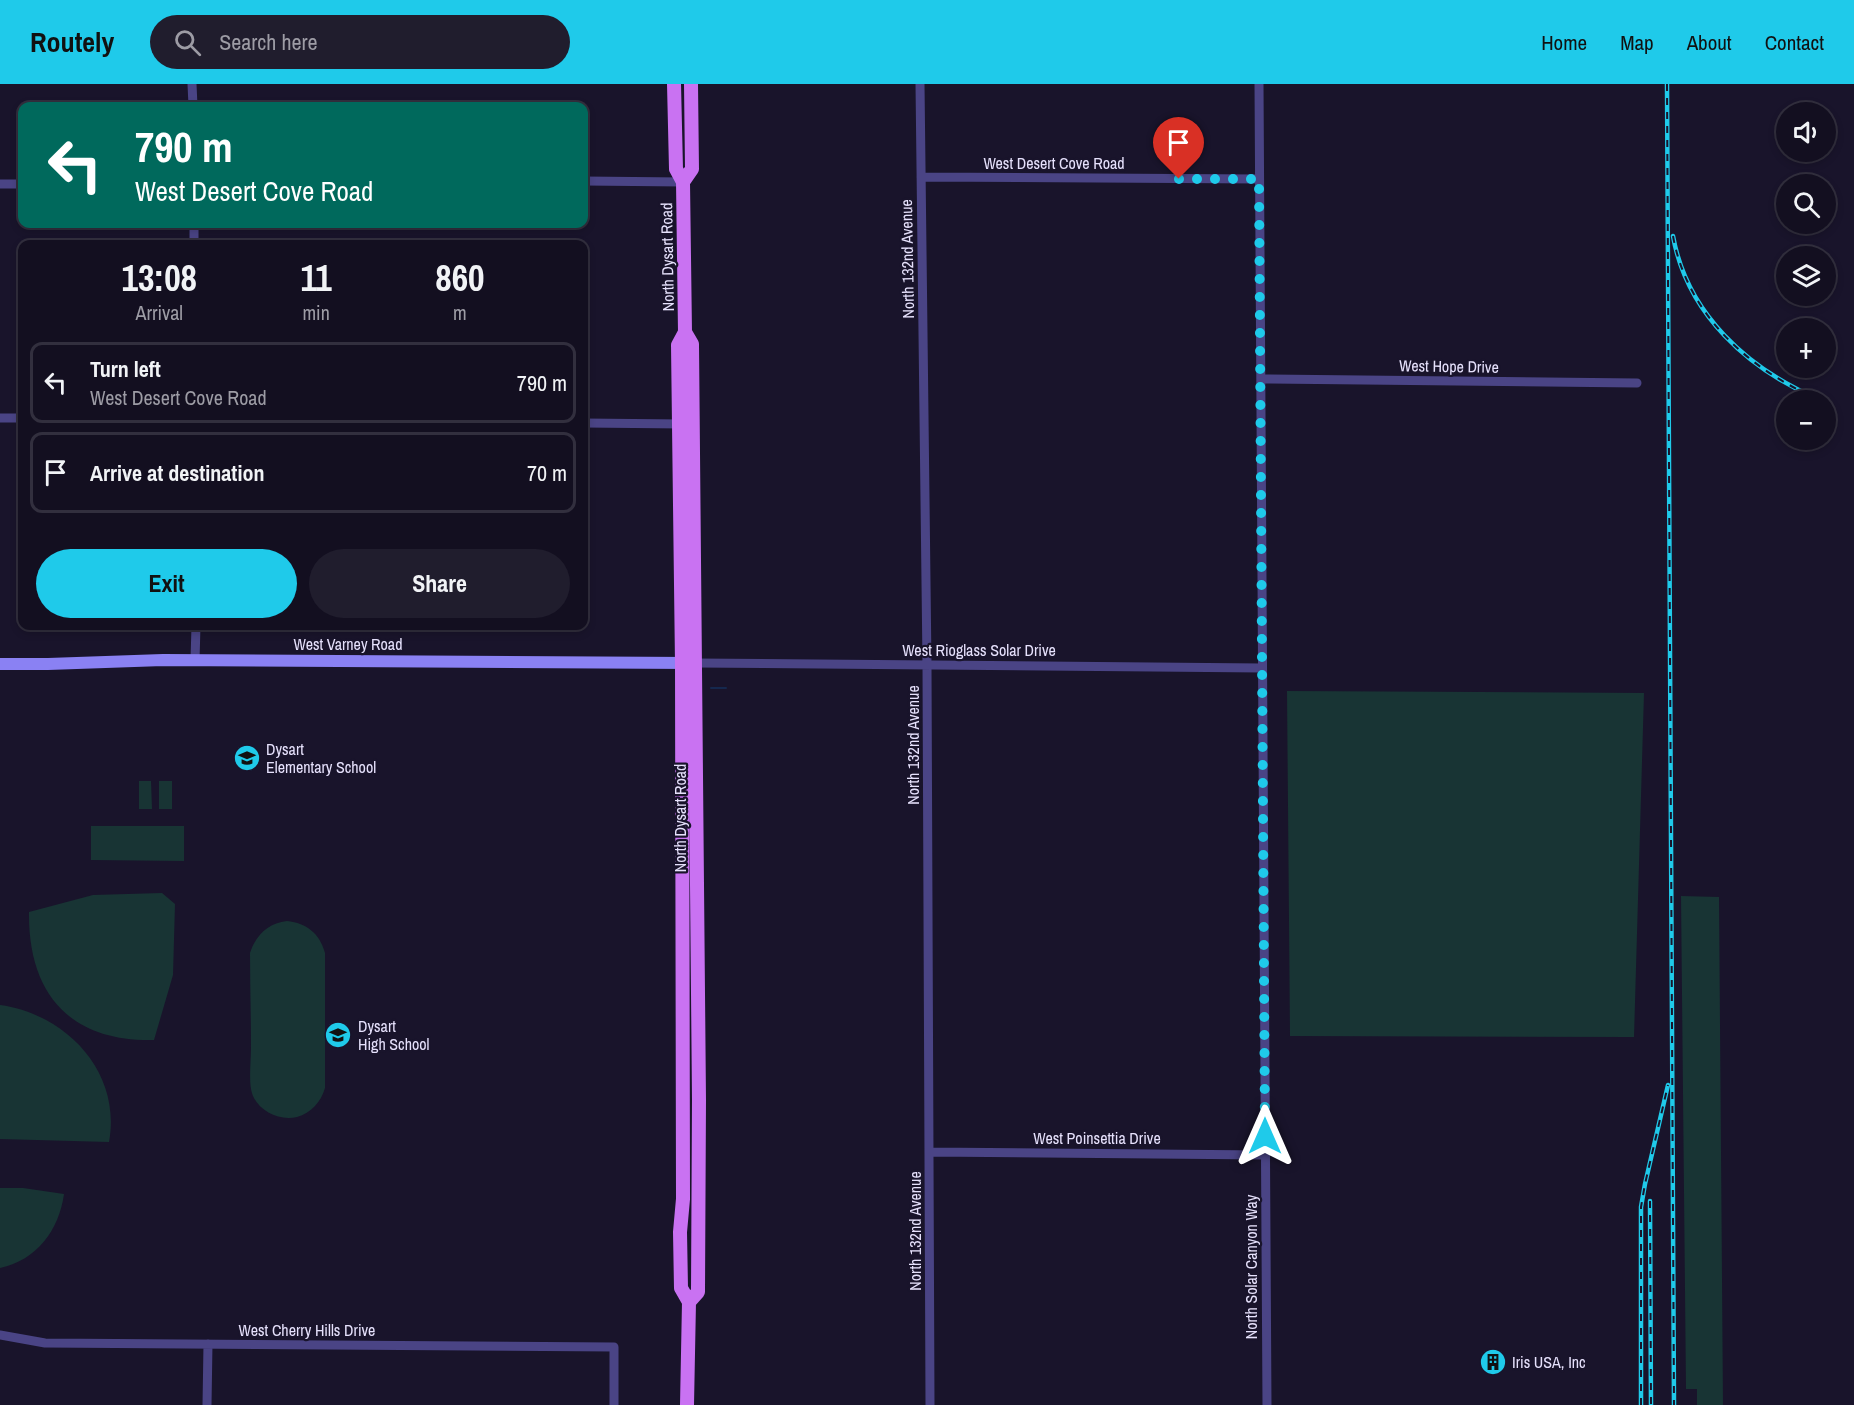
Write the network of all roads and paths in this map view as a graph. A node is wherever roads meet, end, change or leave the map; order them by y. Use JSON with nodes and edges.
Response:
{"nodes":[{"id":1,"x":192,"y":84,"type":"edge"},
{"id":2,"x":674,"y":84,"type":"edge"},
{"id":3,"x":691,"y":84,"type":"edge"},
{"id":4,"x":920,"y":84,"type":"edge"},
{"id":5,"x":1259,"y":84,"type":"edge"},
{"id":6,"x":193,"y":102,"type":"edge"},
{"id":7,"x":921,"y":177,"type":"junction"},
{"id":8,"x":1259,"y":179,"type":"junction"},
{"id":9,"x":588,"y":181,"type":"edge"},
{"id":10,"x":683,"y":182,"type":"junction"},
{"id":11,"x":0,"y":184,"type":"edge"},
{"id":12,"x":18,"y":184,"type":"edge"},
{"id":13,"x":685,"y":332,"type":"junction"},
{"id":14,"x":1261,"y":379,"type":"junction"},
{"id":15,"x":1637,"y":383,"type":"dead end"},
{"id":16,"x":0,"y":418,"type":"edge"},
{"id":17,"x":18,"y":418,"type":"edge"},
{"id":18,"x":588,"y":423,"type":"edge"},
{"id":19,"x":679,"y":424,"type":"junction"},
{"id":20,"x":693,"y":424,"type":"junction"},
{"id":21,"x":196,"y":630,"type":"edge"},
{"id":22,"x":195,"y":660,"type":"junction"},
{"id":23,"x":689,"y":663,"type":"junction"},
{"id":24,"x":0,"y":664,"type":"edge"},
{"id":25,"x":927,"y":665,"type":"junction"},
{"id":26,"x":1262,"y":668,"type":"junction"},
{"id":27,"x":929,"y":1152,"type":"junction"},
{"id":28,"x":1265,"y":1155,"type":"junction"},
{"id":29,"x":699,"y":1245,"type":"junction"},
{"id":30,"x":681,"y":1288,"type":"junction"},
{"id":31,"x":689,"y":1302,"type":"junction"},
{"id":32,"x":0,"y":1335,"type":"edge"},
{"id":33,"x":208,"y":1344,"type":"junction"},
{"id":34,"x":207,"y":1405,"type":"edge"},
{"id":35,"x":614,"y":1405,"type":"edge"},
{"id":36,"x":687,"y":1405,"type":"edge"},
{"id":37,"x":930,"y":1405,"type":"edge"},
{"id":38,"x":1267,"y":1405,"type":"edge"}],
"edges":[{"from":1,"to":6,"type":"street"},
{"from":2,"to":10,"type":"main road","name":"North Dysart Road"},
{"from":3,"to":10,"type":"main road","name":"North Dysart Road"},
{"from":4,"to":7,"type":"street","name":"North 132nd Avenue"},
{"from":5,"to":8,"type":"street","name":"North Solar Canyon Way"},
{"from":7,"to":8,"type":"street","name":"West Desert Cove Road"},
{"from":7,"to":25,"type":"street","name":"North 132nd Avenue"},
{"from":8,"to":14,"type":"street","name":"North Solar Canyon Way"},
{"from":9,"to":10,"type":"street"},
{"from":10,"to":13,"type":"main road","name":"North Dysart Road"},
{"from":11,"to":12,"type":"street"},
{"from":13,"to":19,"type":"main road","name":"North Dysart Road"},
{"from":13,"to":20,"type":"main road","name":"North Dysart Road"},
{"from":14,"to":15,"type":"street","name":"West Hope Drive"},
{"from":14,"to":26,"type":"street","name":"North Solar Canyon Way"},
{"from":16,"to":17,"type":"street"},
{"from":18,"to":19,"type":"street"},
{"from":19,"to":20,"type":"street"},
{"from":19,"to":23,"type":"main road","name":"North Dysart Road"},
{"from":20,"to":23,"type":"main road","name":"North Dysart Road"},
{"from":21,"to":22,"type":"street"},
{"from":22,"to":23,"type":"street","name":"West Varney Road"},
{"from":22,"to":24,"type":"street","name":"West Varney Road"},
{"from":23,"to":25,"type":"street","name":"West Rioglass Solar Drive"},
{"from":23,"to":29,"type":"main road","name":"North Dysart Road"},
{"from":23,"to":30,"type":"main road","name":"North Dysart Road"},
{"from":25,"to":26,"type":"street","name":"West Rioglass Solar Drive"},
{"from":25,"to":27,"type":"street","name":"North 132nd Avenue"},
{"from":26,"to":28,"type":"street","name":"North Solar Canyon Way"},
{"from":27,"to":28,"type":"street","name":"West Poinsettia Drive"},
{"from":27,"to":37,"type":"street","name":"North 132nd Avenue"},
{"from":28,"to":38,"type":"street","name":"North Solar Canyon Way"},
{"from":29,"to":30,"type":"main road"},
{"from":29,"to":31,"type":"main road","name":"North Dysart Road"},
{"from":30,"to":31,"type":"main road","name":"North Dysart Road"},
{"from":31,"to":36,"type":"main road","name":"North Dysart Road"},
{"from":32,"to":33,"type":"street","name":"West Cherry Hills Drive"},
{"from":33,"to":34,"type":"street"},
{"from":33,"to":35,"type":"street","name":"West Cherry Hills Drive"}]}
